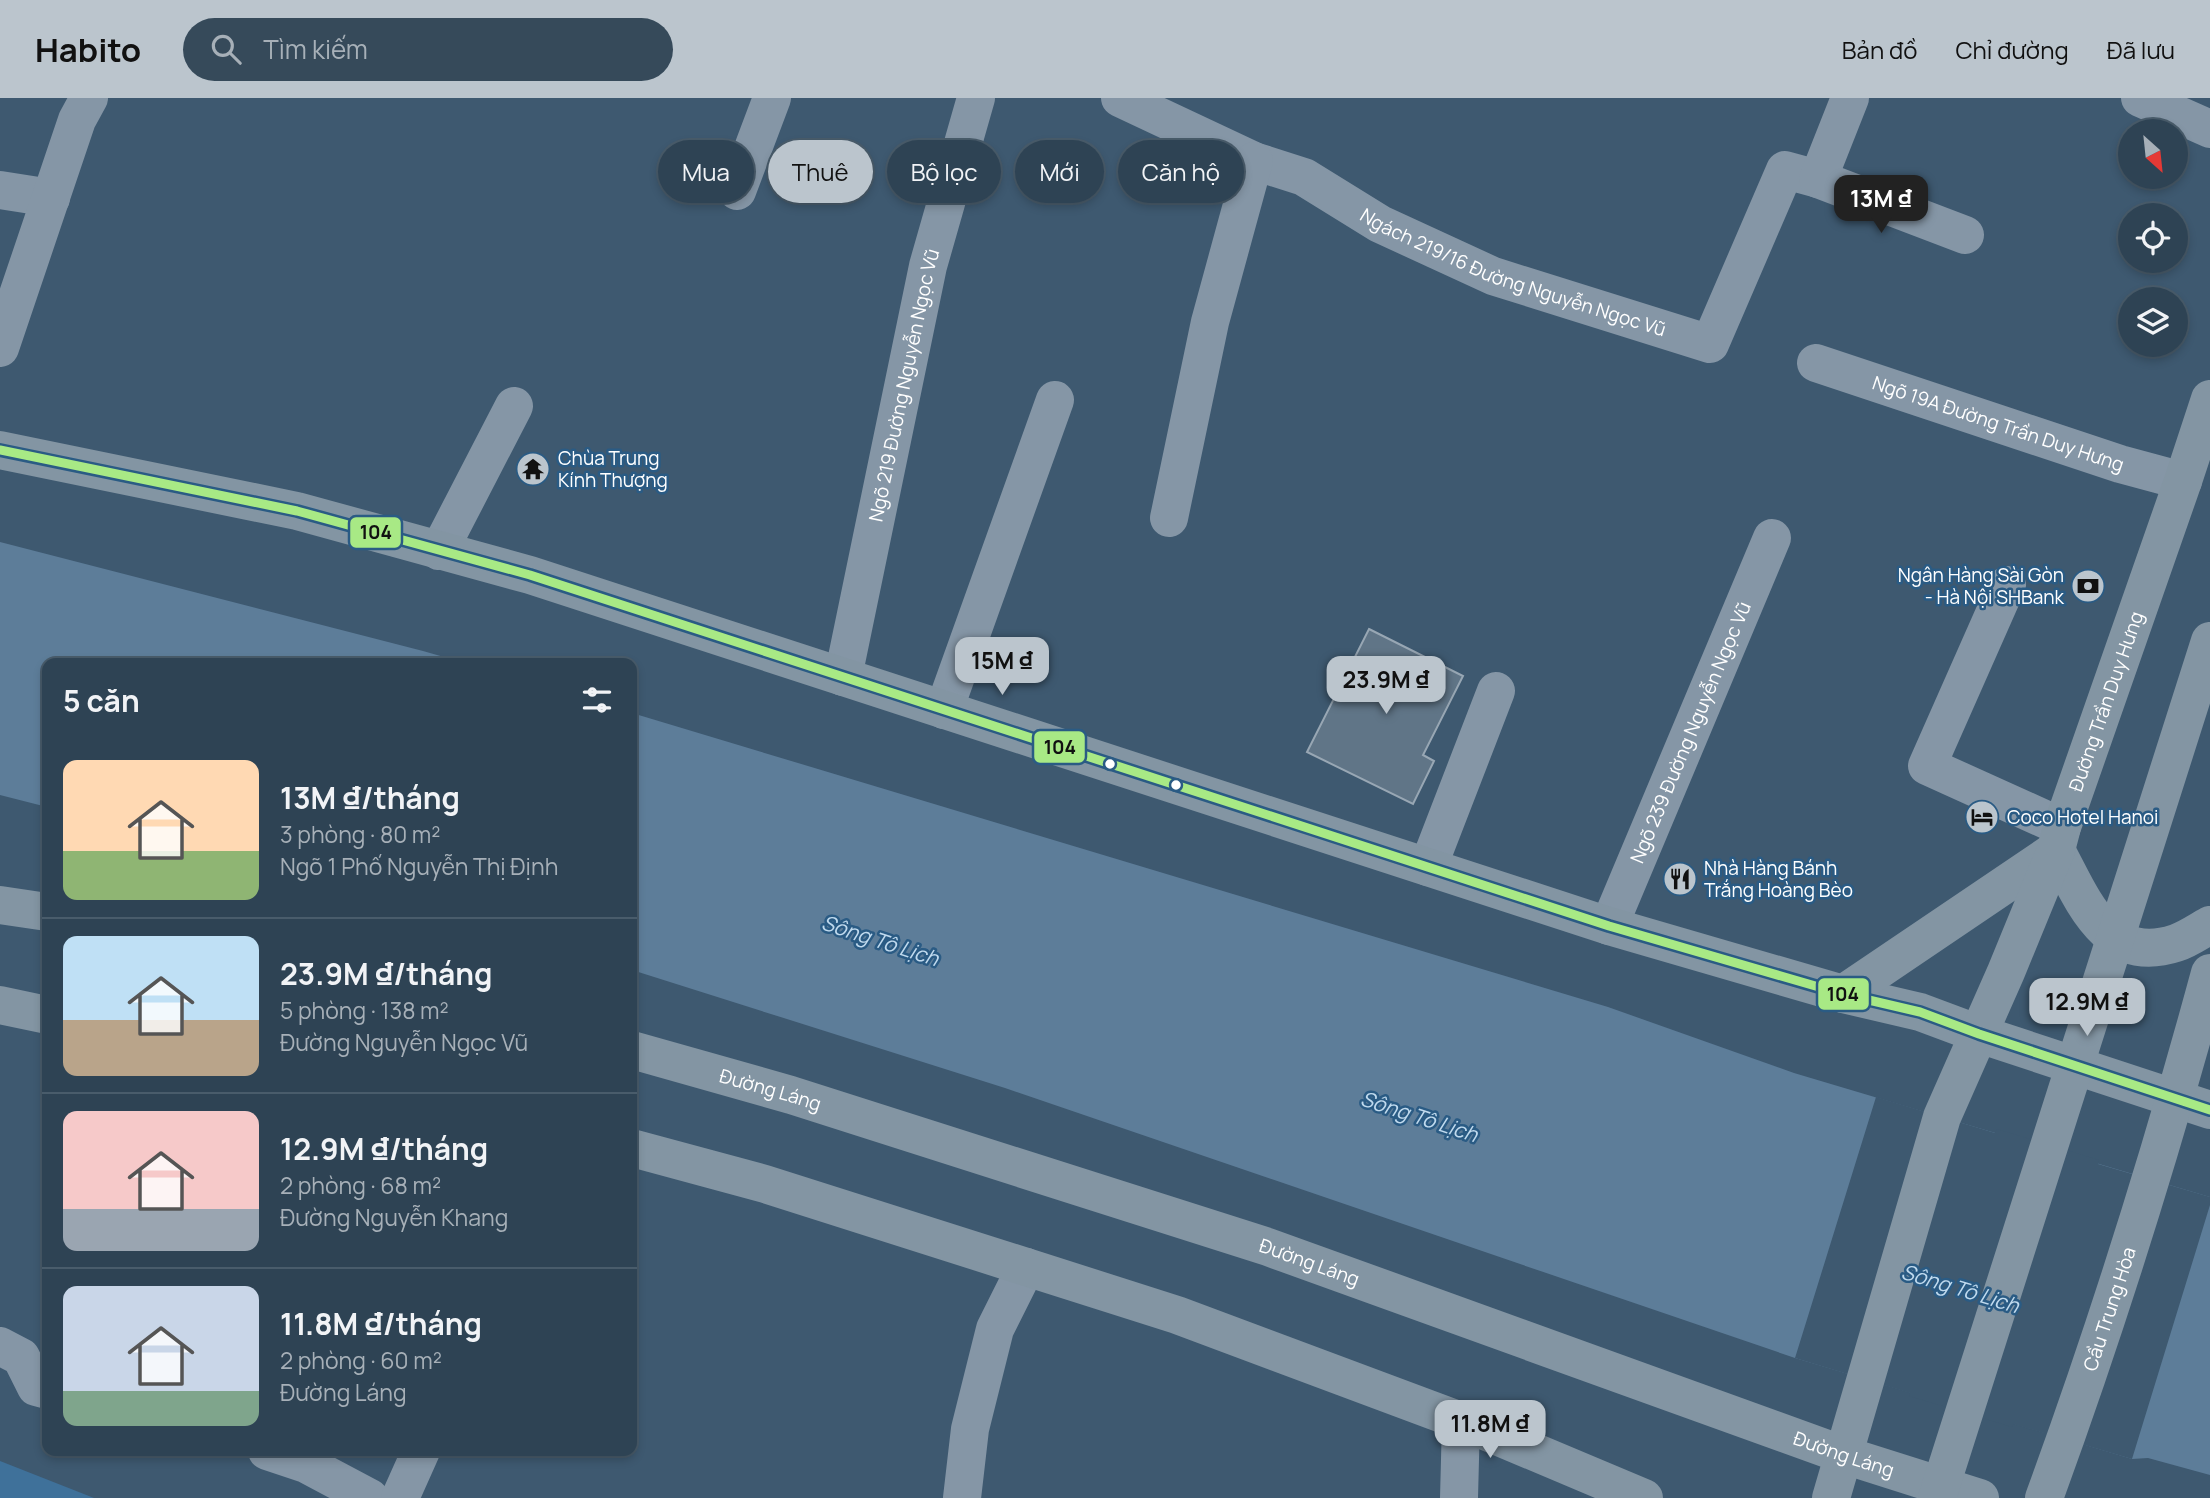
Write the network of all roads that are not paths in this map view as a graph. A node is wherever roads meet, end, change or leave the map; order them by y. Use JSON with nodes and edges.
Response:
{"nodes":[{"id":1,"x":89,"y":98,"type":"edge"},
{"id":2,"x":772,"y":98,"type":"edge"},
{"id":3,"x":975,"y":98,"type":"edge"},
{"id":4,"x":1120,"y":98,"type":"edge"},
{"id":5,"x":1850,"y":98,"type":"edge"},
{"id":6,"x":2140,"y":98,"type":"edge"},
{"id":7,"x":2210,"y":129,"type":"edge"},
{"id":8,"x":754,"y":146,"type":"edge"},
{"id":9,"x":1254,"y":161,"type":"junction"},
{"id":10,"x":1818,"y":179,"type":"junction"},
{"id":11,"x":0,"y":190,"type":"edge"},
{"id":12,"x":51,"y":198,"type":"junction"},
{"id":13,"x":1965,"y":236,"type":"dead end"},
{"id":14,"x":0,"y":348,"type":"edge"},
{"id":15,"x":1816,"y":363,"type":"dead end"},
{"id":16,"x":2210,"y":399,"type":"edge"},
{"id":17,"x":1055,"y":400,"type":"dead end"},
{"id":18,"x":514,"y":406,"type":"dead end"},
{"id":19,"x":0,"y":450,"type":"edge"},
{"id":20,"x":2183,"y":481,"type":"junction"},
{"id":21,"x":1169,"y":518,"type":"dead end"},
{"id":22,"x":1772,"y":538,"type":"dead end"},
{"id":23,"x":439,"y":551,"type":"junction"},
{"id":24,"x":2007,"y":585,"type":"dead end"},
{"id":25,"x":2210,"y":641,"type":"edge"},
{"id":26,"x":843,"y":677,"type":"junction"},
{"id":27,"x":1496,"y":691,"type":"dead end"},
{"id":28,"x":944,"y":709,"type":"junction"},
{"id":29,"x":2059,"y":839,"type":"junction"},
{"id":30,"x":1428,"y":867,"type":"junction"},
{"id":31,"x":0,"y":905,"type":"edge"},
{"id":32,"x":42,"y":911,"type":"edge"},
{"id":33,"x":2210,"y":925,"type":"edge"},
{"id":34,"x":1609,"y":926,"type":"junction"},
{"id":35,"x":2210,"y":973,"type":"edge"},
{"id":36,"x":1843,"y":994,"type":"junction"},
{"id":37,"x":0,"y":1005,"type":"edge"},
{"id":38,"x":42,"y":1014,"type":"edge"},
{"id":39,"x":1979,"y":1034,"type":"junction"},
{"id":40,"x":637,"y":1051,"type":"edge"},
{"id":41,"x":2193,"y":1104,"type":"edge"},
{"id":42,"x":637,"y":1149,"type":"edge"},
{"id":43,"x":1026,"y":1267,"type":"junction"},
{"id":44,"x":0,"y":1346,"type":"edge"},
{"id":45,"x":42,"y":1389,"type":"edge"},
{"id":46,"x":1461,"y":1420,"type":"junction"},
{"id":47,"x":1844,"y":1455,"type":"junction"},
{"id":48,"x":282,"y":1456,"type":"edge"},
{"id":49,"x":419,"y":1456,"type":"edge"},
{"id":50,"x":1625,"y":1494,"type":"edge"},
{"id":51,"x":370,"y":1498,"type":"edge"},
{"id":52,"x":400,"y":1498,"type":"edge"},
{"id":53,"x":962,"y":1498,"type":"edge"},
{"id":54,"x":1459,"y":1498,"type":"edge"},
{"id":55,"x":1831,"y":1498,"type":"edge"},
{"id":56,"x":1937,"y":1498,"type":"edge"},
{"id":57,"x":1980,"y":1498,"type":"edge"},
{"id":58,"x":2044,"y":1498,"type":"edge"}],
"edges":[{"from":1,"to":12,"type":"street"},
{"from":2,"to":8,"type":"street"},
{"from":3,"to":26,"type":"street","name":"Ngõ 219 Đường Nguyễn Ngọc Vũ"},
{"from":4,"to":9,"type":"street","name":"Ngách 219/16 Đường Nguyễn Ngọc Vũ"},
{"from":5,"to":10,"type":"street"},
{"from":6,"to":7,"type":"street"},
{"from":9,"to":10,"type":"street","name":"Ngách 219/16 Đường Nguyễn Ngọc Vũ"},
{"from":9,"to":21,"type":"street"},
{"from":10,"to":13,"type":"street"},
{"from":11,"to":12,"type":"street"},
{"from":12,"to":14,"type":"street"},
{"from":15,"to":20,"type":"street","name":"Ngõ 19A Đường Trần Duy Hưng"},
{"from":16,"to":20,"type":"main road","name":"Đường Trần Duy Hưng"},
{"from":17,"to":28,"type":"street"},
{"from":18,"to":23,"type":"street"},
{"from":19,"to":23,"type":"main road"},
{"from":20,"to":29,"type":"main road","name":"Đường Trần Duy Hưng"},
{"from":22,"to":34,"type":"street","name":"Ngõ 239 Đường Nguyễn Ngọc Vũ"},
{"from":23,"to":26,"type":"main road"},
{"from":24,"to":29,"type":"street"},
{"from":25,"to":56,"type":"main road","bridge":true},
{"from":26,"to":28,"type":"main road"},
{"from":27,"to":30,"type":"street"},
{"from":28,"to":30,"type":"main road"},
{"from":29,"to":33,"type":"main road"},
{"from":29,"to":36,"type":"main road"},
{"from":29,"to":39,"type":"main road","name":"Đường Trần Duy Hưng"},
{"from":30,"to":34,"type":"main road"},
{"from":31,"to":32,"type":"main road"},
{"from":34,"to":36,"type":"main road"},
{"from":35,"to":41,"type":"main road"},
{"from":36,"to":39,"type":"main road"},
{"from":37,"to":38,"type":"main road"},
{"from":39,"to":41,"type":"main road"},
{"from":39,"to":47,"type":"main road","name":"Đường Trần Duy Hưng"},
{"from":40,"to":47,"type":"main road","name":"Đường Láng"},
{"from":41,"to":58,"type":"main road","name":"Cầu Trung Hòa"},
{"from":42,"to":43,"type":"main road"},
{"from":43,"to":46,"type":"main road"},
{"from":43,"to":53,"type":"street"},
{"from":44,"to":45,"type":"street"},
{"from":46,"to":50,"type":"main road"},
{"from":46,"to":54,"type":"street"},
{"from":47,"to":55,"type":"main road"},
{"from":47,"to":57,"type":"main road","name":"Đường Láng"},
{"from":48,"to":51,"type":"street"},
{"from":49,"to":52,"type":"street"}]}
